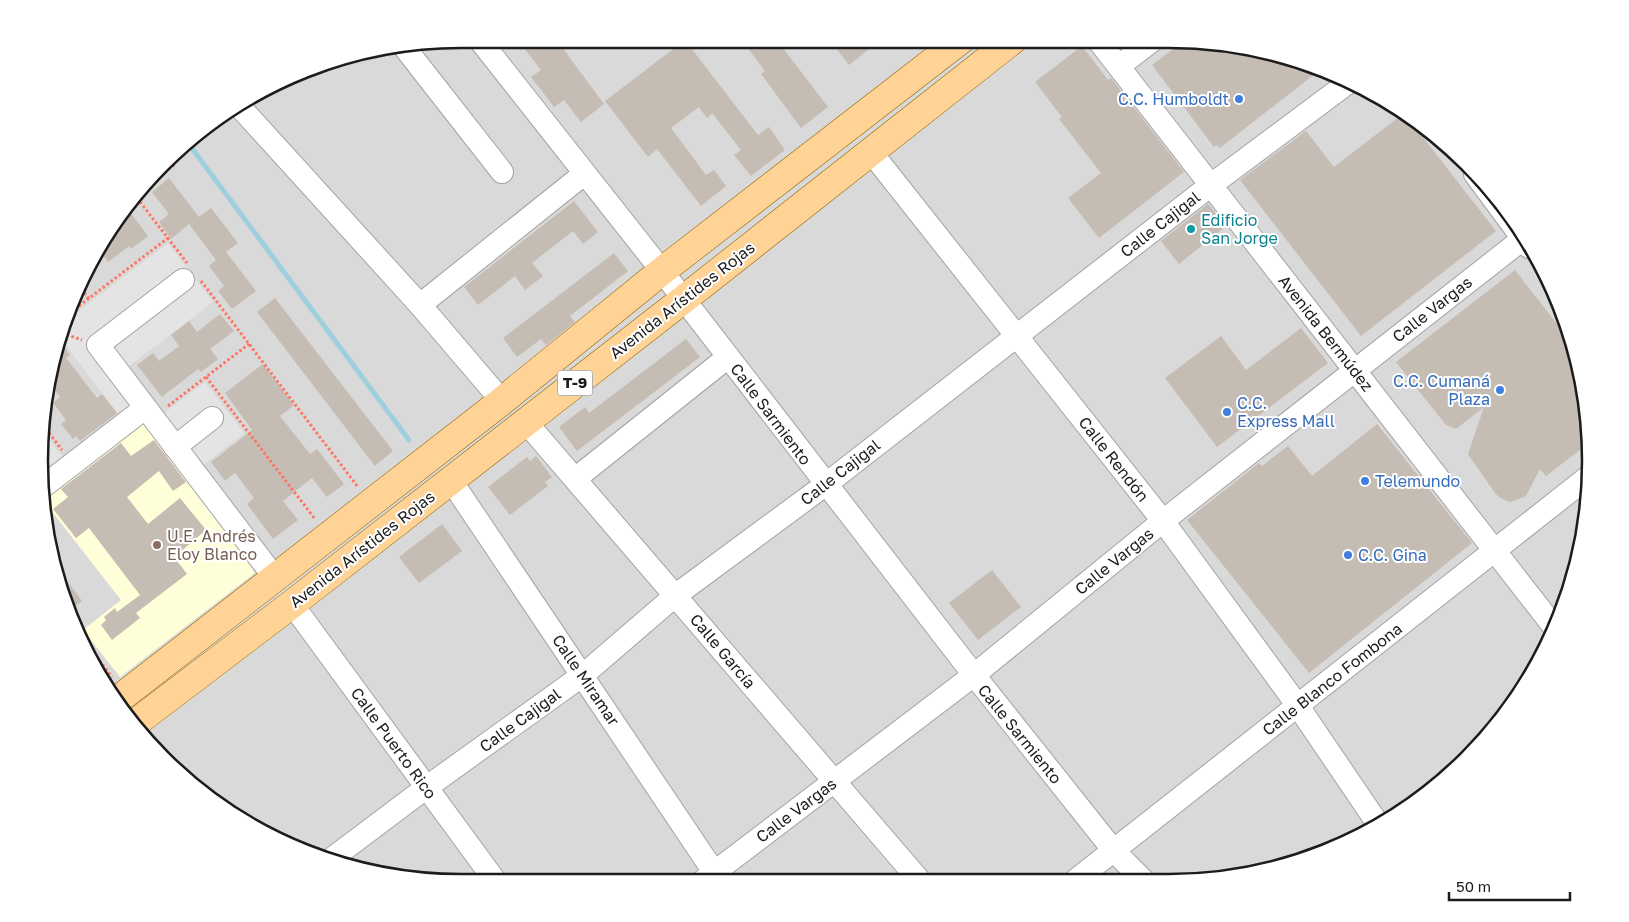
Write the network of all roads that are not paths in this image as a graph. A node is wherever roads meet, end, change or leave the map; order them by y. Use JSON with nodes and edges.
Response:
{"nodes":[{"id":1,"x":486,"y":48,"type":"edge"},
{"id":2,"x":950,"y":48,"type":"edge"},
{"id":3,"x":1003,"y":48,"type":"edge"},
{"id":4,"x":1104,"y":48,"type":"edge"},
{"id":5,"x":1139,"y":48,"type":"edge"},
{"id":6,"x":407,"y":51,"type":"edge"},
{"id":7,"x":1119,"y":66,"type":"junction"},
{"id":8,"x":1343,"y":86,"type":"edge"},
{"id":9,"x":243,"y":110,"type":"edge"},
{"id":10,"x":871,"y":152,"type":"junction"},
{"id":11,"x":502,"y":172,"type":"dead end"},
{"id":12,"x":584,"y":174,"type":"junction"},
{"id":13,"x":1210,"y":185,"type":"junction"},
{"id":14,"x":1521,"y":245,"type":"edge"},
{"id":15,"x":662,"y":272,"type":"junction"},
{"id":16,"x":190,"y":275,"type":"road end"},
{"id":17,"x":684,"y":299,"type":"junction"},
{"id":18,"x":420,"y":305,"type":"junction"},
{"id":19,"x":1017,"y":335,"type":"junction"},
{"id":20,"x":728,"y":357,"type":"junction"},
{"id":21,"x":1354,"y":370,"type":"junction"},
{"id":22,"x":502,"y":401,"type":"junction"},
{"id":23,"x":149,"y":413,"type":"junction"},
{"id":24,"x":212,"y":418,"type":"dead end"},
{"id":25,"x":526,"y":421,"type":"junction"},
{"id":26,"x":175,"y":447,"type":"junction"},
{"id":27,"x":450,"y":479,"type":"junction"},
{"id":28,"x":575,"y":479,"type":"junction"},
{"id":29,"x":1581,"y":482,"type":"edge"},
{"id":30,"x":48,"y":483,"type":"edge"},
{"id":31,"x":825,"y":485,"type":"junction"},
{"id":32,"x":1163,"y":521,"type":"junction"},
{"id":33,"x":1495,"y":550,"type":"junction"},
{"id":34,"x":275,"y":578,"type":"junction"},
{"id":35,"x":676,"y":596,"type":"junction"},
{"id":36,"x":292,"y":604,"type":"junction"},
{"id":37,"x":1549,"y":621,"type":"edge"},
{"id":38,"x":583,"y":675,"type":"junction"},
{"id":39,"x":974,"y":675,"type":"junction"},
{"id":40,"x":122,"y":697,"type":"edge"},
{"id":41,"x":1298,"y":706,"type":"junction"},
{"id":42,"x":139,"y":720,"type":"edge"},
{"id":43,"x":834,"y":781,"type":"junction"},
{"id":44,"x":427,"y":786,"type":"junction"},
{"id":45,"x":1375,"y":819,"type":"edge"},
{"id":46,"x":1114,"y":851,"type":"junction"},
{"id":47,"x":336,"y":855,"type":"edge"},
{"id":48,"x":490,"y":874,"type":"edge"},
{"id":49,"x":710,"y":874,"type":"edge"},
{"id":50,"x":719,"y":874,"type":"edge"},
{"id":51,"x":914,"y":874,"type":"edge"},
{"id":52,"x":1084,"y":874,"type":"edge"},
{"id":53,"x":1137,"y":874,"type":"edge"}],
"edges":[{"from":1,"to":12,"type":"street","name":"Calle Sarmiento"},
{"from":2,"to":15,"type":"main road","name":"Avenida Arístides Rojas","number":"T-9"},
{"from":3,"to":10,"type":"main road","name":"Avenida Arístides Rojas","number":"T-9"},
{"from":4,"to":7,"type":"street","name":"Avenida Bermúdez"},
{"from":5,"to":7,"type":"street"},
{"from":6,"to":11,"type":"street"},
{"from":7,"to":13,"type":"street","name":"Avenida Bermúdez"},
{"from":8,"to":13,"type":"street","name":"Calle Cajigal"},
{"from":9,"to":18,"type":"street"},
{"from":10,"to":17,"type":"main road","name":"Avenida Arístides Rojas","number":"T-9"},
{"from":10,"to":19,"type":"street","name":"Calle Rendón"},
{"from":12,"to":15,"type":"street","name":"Calle Sarmiento"},
{"from":12,"to":18,"type":"street"},
{"from":13,"to":19,"type":"street","name":"Calle Cajigal"},
{"from":13,"to":21,"type":"street","name":"Avenida Bermúdez"},
{"from":14,"to":21,"type":"street","name":"Calle Vargas"},
{"from":15,"to":17,"type":"street","name":"Calle Sarmiento"},
{"from":15,"to":22,"type":"main road","name":"Avenida Arístides Rojas","number":"T-9"},
{"from":16,"to":23,"type":"street"},
{"from":17,"to":20,"type":"street","name":"Calle Sarmiento"},
{"from":17,"to":25,"type":"main road","name":"Avenida Arístides Rojas","number":"T-9"},
{"from":18,"to":22,"type":"street"},
{"from":19,"to":31,"type":"street","name":"Calle Cajigal"},
{"from":19,"to":32,"type":"street","name":"Calle Rendón"},
{"from":20,"to":28,"type":"street"},
{"from":20,"to":31,"type":"street","name":"Calle Sarmiento"},
{"from":21,"to":32,"type":"street","name":"Calle Vargas"},
{"from":21,"to":33,"type":"street","name":"Avenida Bermúdez"},
{"from":22,"to":34,"type":"main road","name":"Avenida Arístides Rojas","number":"T-9"},
{"from":23,"to":26,"type":"street"},
{"from":23,"to":30,"type":"street"},
{"from":24,"to":26,"type":"street"},
{"from":25,"to":27,"type":"main road","name":"Avenida Arístides Rojas","number":"T-9"},
{"from":25,"to":28,"type":"street","name":"Calle García"},
{"from":26,"to":34,"type":"street"},
{"from":27,"to":36,"type":"main road","name":"Avenida Arístides Rojas","number":"T-9"},
{"from":27,"to":38,"type":"street","name":"Calle Miramar"},
{"from":28,"to":35,"type":"street","name":"Calle García"},
{"from":29,"to":33,"type":"street","name":"Calle Blanco Fombona"},
{"from":31,"to":35,"type":"street","name":"Calle Cajigal"},
{"from":31,"to":39,"type":"street","name":"Calle Sarmiento"},
{"from":32,"to":39,"type":"street","name":"Calle Vargas"},
{"from":32,"to":41,"type":"street","name":"Calle Rendón"},
{"from":33,"to":37,"type":"street","name":"Avenida Bermúdez"},
{"from":33,"to":41,"type":"street","name":"Calle Blanco Fombona"},
{"from":34,"to":40,"type":"main road","name":"Avenida Arístides Rojas","number":"T-9"},
{"from":35,"to":38,"type":"street","name":"Calle Cajigal"},
{"from":35,"to":43,"type":"street","name":"Calle García"},
{"from":36,"to":42,"type":"main road","name":"Avenida Arístides Rojas","number":"T-9"},
{"from":36,"to":44,"type":"street","name":"Calle Puerto Rico"},
{"from":38,"to":44,"type":"street","name":"Calle Cajigal"},
{"from":38,"to":49,"type":"street","name":"Calle Miramar"},
{"from":39,"to":43,"type":"street","name":"Calle Vargas"},
{"from":39,"to":46,"type":"street","name":"Calle Sarmiento"},
{"from":41,"to":45,"type":"street","name":"Calle Rendón"},
{"from":41,"to":46,"type":"street","name":"Calle Blanco Fombona"},
{"from":43,"to":50,"type":"street","name":"Calle Vargas"},
{"from":43,"to":51,"type":"street","name":"Calle García"},
{"from":44,"to":47,"type":"street","name":"Calle Cajigal"},
{"from":44,"to":48,"type":"street","name":"Calle Puerto Rico"},
{"from":46,"to":52,"type":"street","name":"Calle Blanco Fombona"},
{"from":46,"to":53,"type":"street","name":"Calle Sarmiento"}]}
